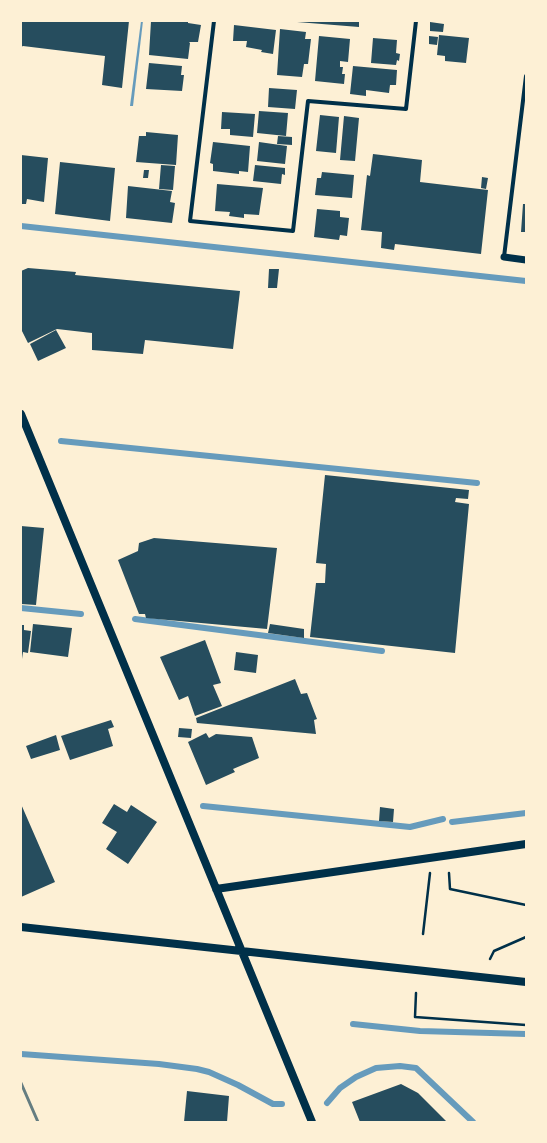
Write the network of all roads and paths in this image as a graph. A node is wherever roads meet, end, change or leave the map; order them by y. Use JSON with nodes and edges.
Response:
{"nodes":[{"id":1,"x":214,"y":21,"type":"edge"},
{"id":2,"x":416,"y":21,"type":"edge"},
{"id":3,"x":526,"y":76,"type":"edge"},
{"id":4,"x":525,"y":94,"type":"edge"},
{"id":5,"x":504,"y":257,"type":"joint"},
{"id":6,"x":526,"y":260,"type":"edge"},
{"id":7,"x":21,"y":414,"type":"edge"},
{"id":8,"x":526,"y":844,"type":"edge"},
{"id":9,"x":432,"y":857,"type":"junction"},
{"id":10,"x":449,"y":873,"type":"dead end"},
{"id":11,"x":216,"y":889,"type":"junction"},
{"id":12,"x":526,"y":905,"type":"edge"},
{"id":13,"x":21,"y":927,"type":"edge"},
{"id":14,"x":423,"y":934,"type":"dead end"},
{"id":15,"x":526,"y":937,"type":"edge"},
{"id":16,"x":490,"y":958,"type":"dead end"},
{"id":17,"x":526,"y":982,"type":"edge"},
{"id":18,"x":416,"y":993,"type":"dead end"},
{"id":19,"x":526,"y":1025,"type":"edge"},
{"id":20,"x":312,"y":1122,"type":"edge"}],
"edges":[{"from":1,"to":2,"type":"street"},
{"from":3,"to":4,"type":"street"},
{"from":4,"to":5,"type":"street"},
{"from":5,"to":6,"type":"street"},
{"from":7,"to":11,"type":"main road"},
{"from":8,"to":9,"type":"main road"},
{"from":9,"to":11,"type":"main road"},
{"from":9,"to":14,"type":"path"},
{"from":10,"to":12,"type":"path"},
{"from":11,"to":20,"type":"main road"},
{"from":13,"to":17,"type":"main road"},
{"from":15,"to":16,"type":"path"},
{"from":18,"to":19,"type":"path"}]}
